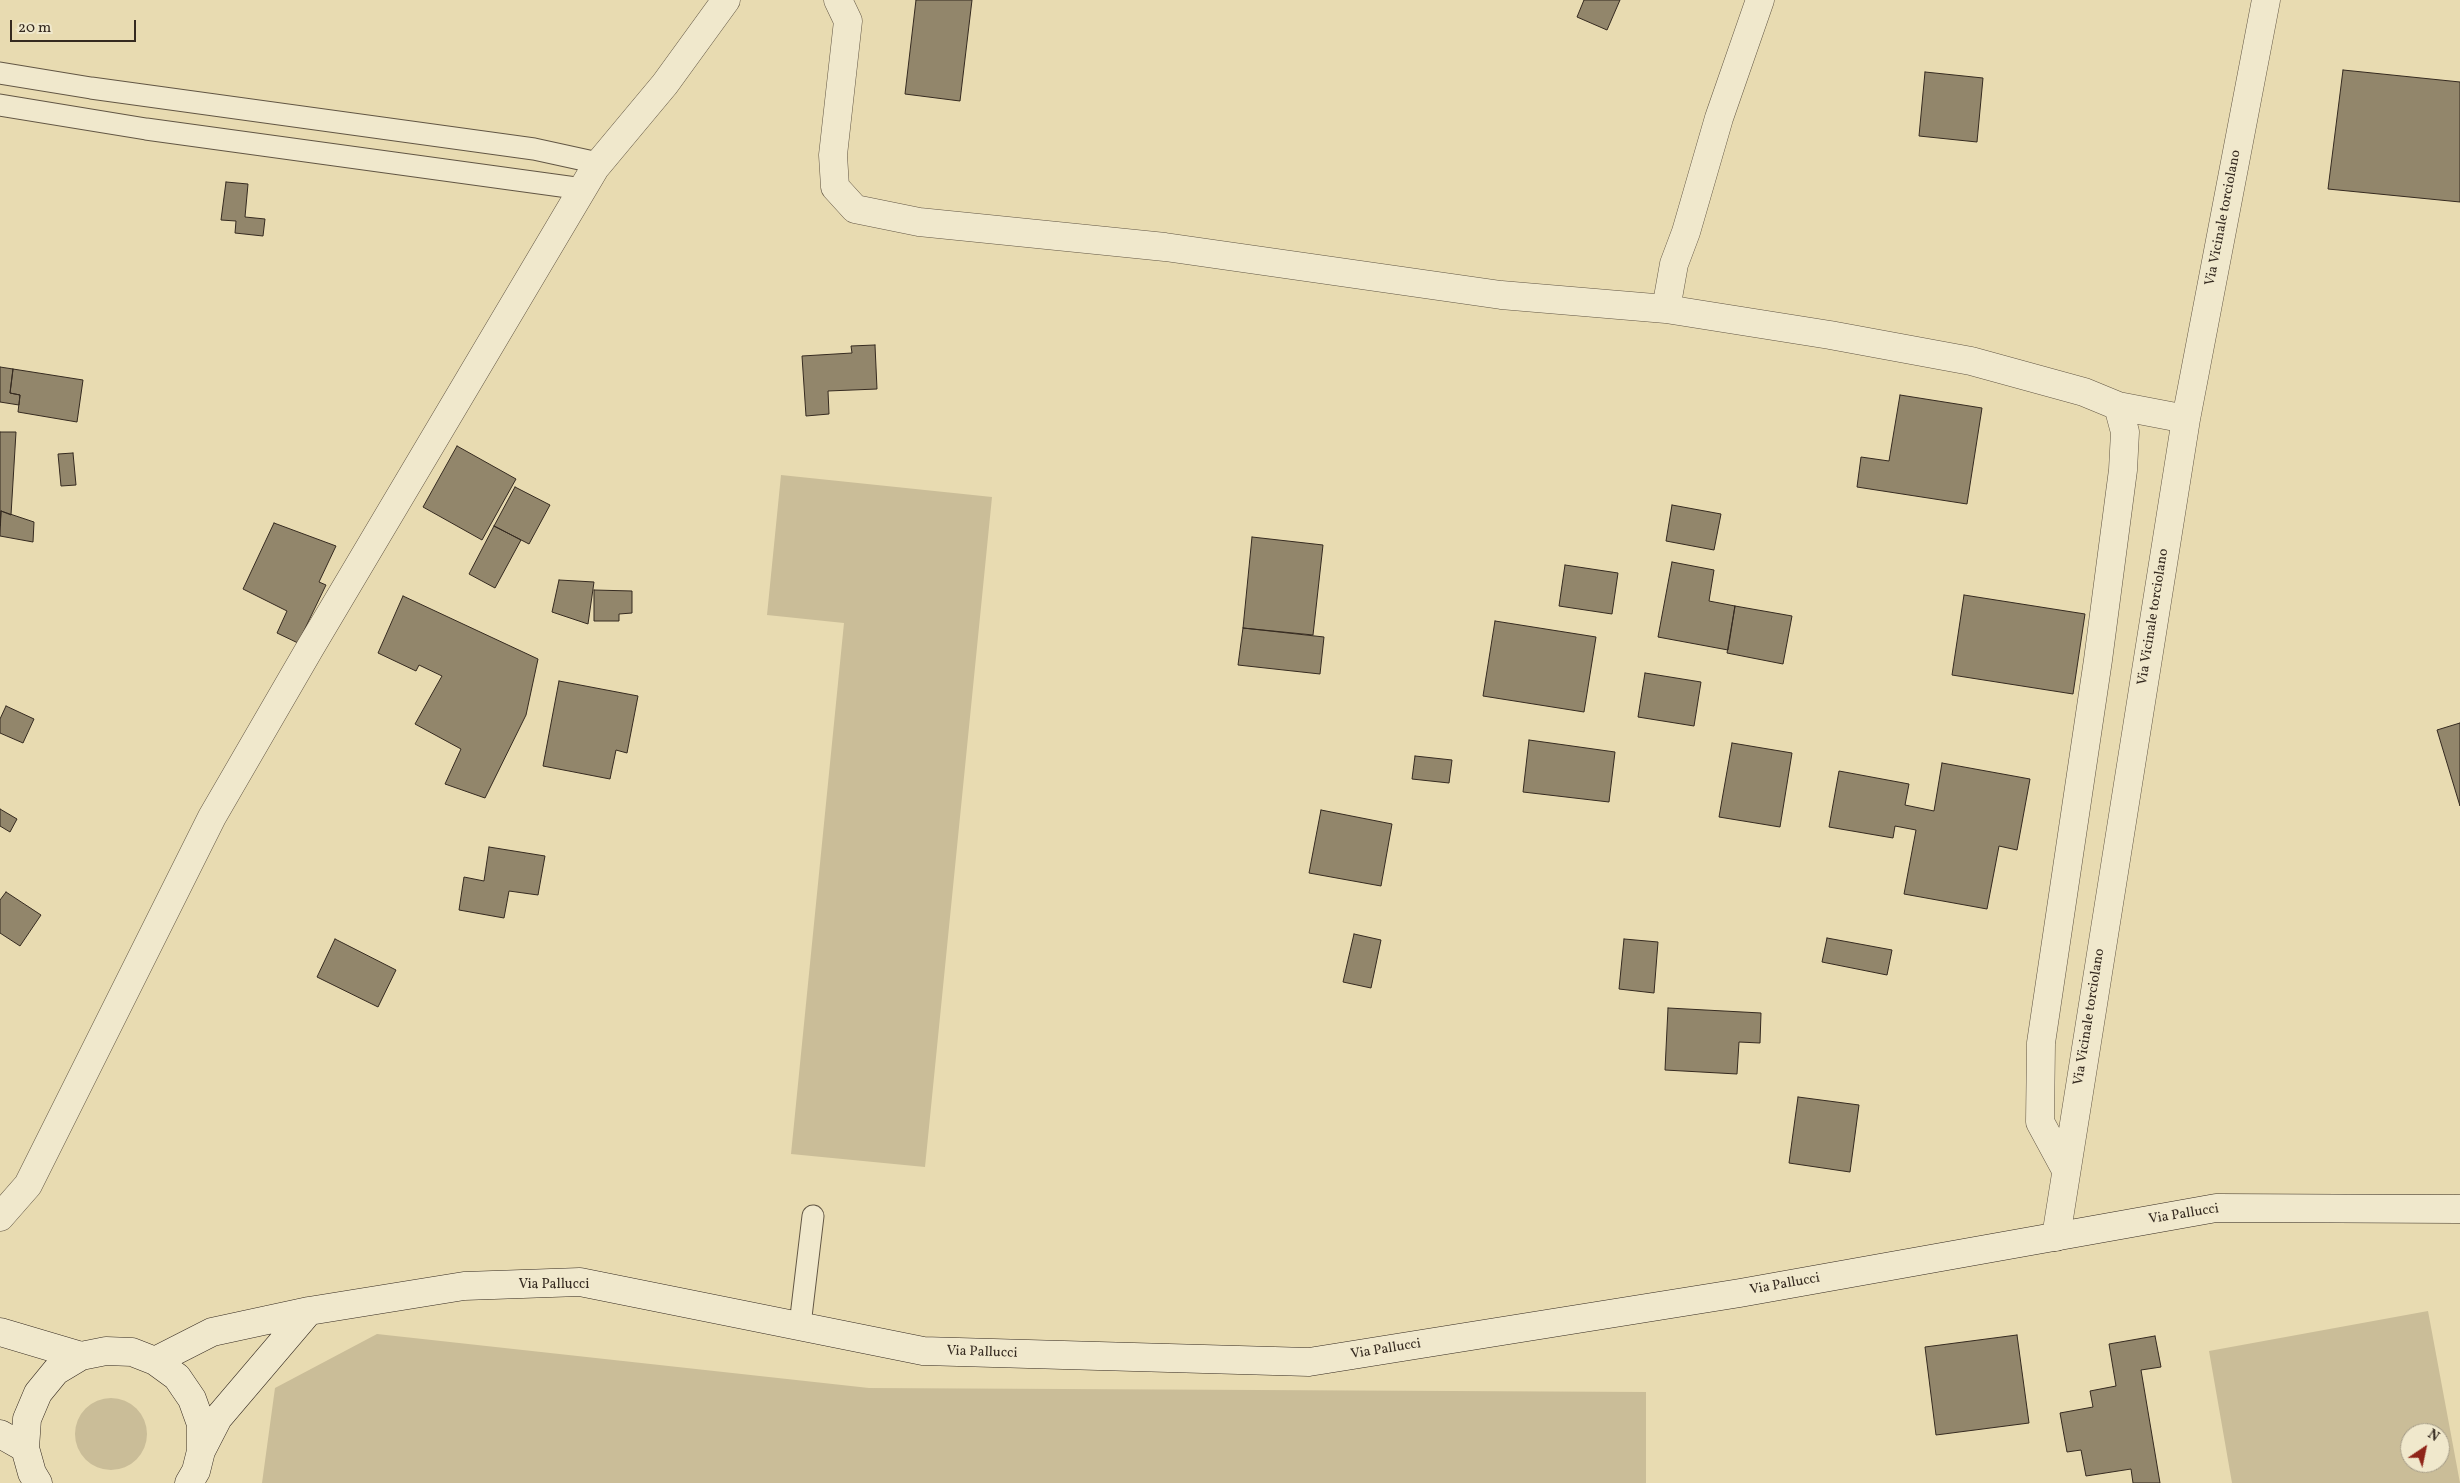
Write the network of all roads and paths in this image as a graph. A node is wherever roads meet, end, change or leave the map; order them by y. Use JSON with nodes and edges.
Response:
{"nodes":[{"id":1,"x":726,"y":0,"type":"edge"},
{"id":2,"x":838,"y":0,"type":"edge"},
{"id":3,"x":1760,"y":0,"type":"edge"},
{"id":4,"x":2266,"y":0,"type":"edge"},
{"id":5,"x":0,"y":73,"type":"edge"},
{"id":6,"x":0,"y":105,"type":"edge"},
{"id":7,"x":598,"y":162,"type":"junction"},
{"id":8,"x":583,"y":189,"type":"junction"},
{"id":9,"x":1666,"y":309,"type":"junction"},
{"id":10,"x":2118,"y":406,"type":"junction"},
{"id":11,"x":2186,"y":418,"type":"junction"},
{"id":12,"x":2066,"y":1170,"type":"junction"},
{"id":13,"x":2460,"y":1209,"type":"edge"},
{"id":14,"x":813,"y":1216,"type":"dead end"},
{"id":15,"x":0,"y":1217,"type":"edge"},
{"id":16,"x":2056,"y":1237,"type":"junction"},
{"id":17,"x":309,"y":1311,"type":"junction"},
{"id":18,"x":800,"y":1326,"type":"junction"},
{"id":19,"x":0,"y":1332,"type":"edge"},
{"id":20,"x":81,"y":1356,"type":"junction"},
{"id":21,"x":155,"y":1361,"type":"junction"},
{"id":22,"x":0,"y":1434,"type":"edge"},
{"id":23,"x":25,"y":1448,"type":"junction"},
{"id":24,"x":201,"y":1451,"type":"junction"},
{"id":25,"x":38,"y":1483,"type":"edge"},
{"id":26,"x":189,"y":1483,"type":"edge"}],
"edges":[{"from":1,"to":7,"type":"street"},
{"from":2,"to":9,"type":"street"},
{"from":3,"to":9,"type":"street"},
{"from":4,"to":11,"type":"street","name":"Via Vicinale torciolano"},
{"from":5,"to":7,"type":"lane"},
{"from":6,"to":8,"type":"lane"},
{"from":7,"to":8,"type":"street"},
{"from":8,"to":15,"type":"street"},
{"from":9,"to":10,"type":"street"},
{"from":10,"to":11,"type":"street"},
{"from":10,"to":12,"type":"street"},
{"from":11,"to":12,"type":"street","name":"Via Vicinale torciolano"},
{"from":12,"to":16,"type":"street","name":"Via Vicinale torciolano"},
{"from":13,"to":16,"type":"street","name":"Via Pallucci"},
{"from":14,"to":18,"type":"lane"},
{"from":16,"to":18,"type":"street","name":"Via Pallucci"},
{"from":17,"to":18,"type":"street","name":"Via Pallucci"},
{"from":17,"to":21,"type":"street","name":"Via Pallucci"},
{"from":17,"to":24,"type":"street"},
{"from":19,"to":20,"type":"street"},
{"from":20,"to":21,"type":"street"},
{"from":20,"to":23,"type":"street"},
{"from":21,"to":24,"type":"street"},
{"from":22,"to":23,"type":"street"},
{"from":23,"to":25,"type":"street"},
{"from":24,"to":26,"type":"street"}]}
